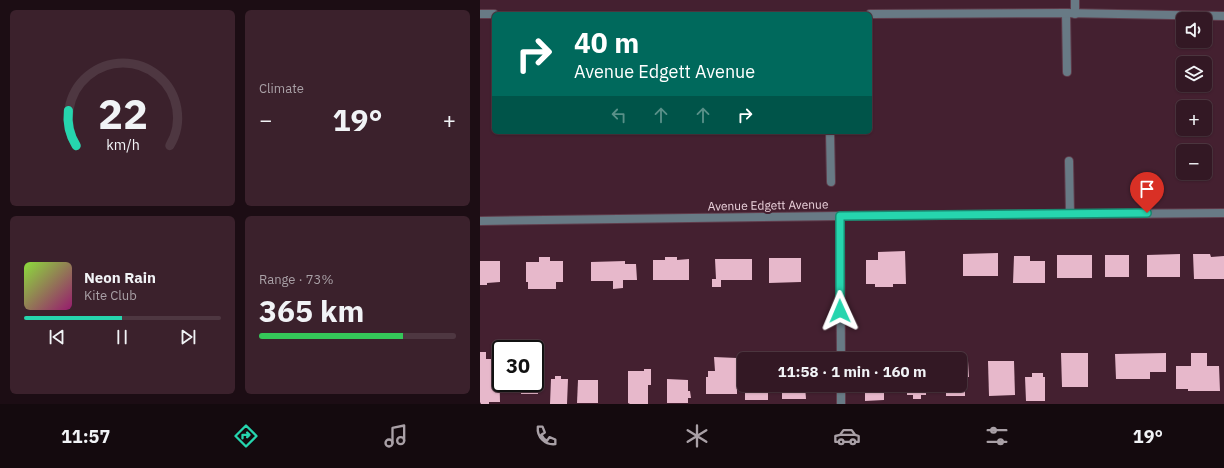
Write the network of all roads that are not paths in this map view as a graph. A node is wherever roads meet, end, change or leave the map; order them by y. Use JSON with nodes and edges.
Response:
{"nodes":[{"id":1,"x":1075,"y":0,"type":"edge"},
{"id":2,"x":480,"y":14,"type":"edge"},
{"id":3,"x":492,"y":14,"type":"edge"},
{"id":4,"x":872,"y":14,"type":"edge"},
{"id":5,"x":1066,"y":14,"type":"junction"},
{"id":6,"x":1075,"y":14,"type":"junction"},
{"id":7,"x":1224,"y":16,"type":"edge"},
{"id":8,"x":1067,"y":72,"type":"dead end"},
{"id":9,"x":830,"y":134,"type":"edge"},
{"id":10,"x":1069,"y":161,"type":"dead end"},
{"id":11,"x":831,"y":182,"type":"dead end"},
{"id":12,"x":1224,"y":213,"type":"edge"},
{"id":13,"x":1070,"y":214,"type":"junction"},
{"id":14,"x":840,"y":216,"type":"junction"},
{"id":15,"x":480,"y":221,"type":"edge"},
{"id":16,"x":841,"y":352,"type":"edge"},
{"id":17,"x":841,"y":392,"type":"edge"},
{"id":18,"x":841,"y":404,"type":"edge"}],
"edges":[{"from":1,"to":6,"type":"street"},
{"from":2,"to":3,"type":"street"},
{"from":4,"to":5,"type":"street"},
{"from":5,"to":6,"type":"street"},
{"from":5,"to":8,"type":"street"},
{"from":6,"to":7,"type":"street"},
{"from":9,"to":11,"type":"street"},
{"from":10,"to":13,"type":"street"},
{"from":12,"to":13,"type":"street","name":"Avenue Edgett Avenue"},
{"from":13,"to":14,"type":"street","name":"Avenue Edgett Avenue"},
{"from":14,"to":15,"type":"street","name":"Avenue Edgett Avenue"},
{"from":14,"to":16,"type":"street"},
{"from":17,"to":18,"type":"street"}]}
